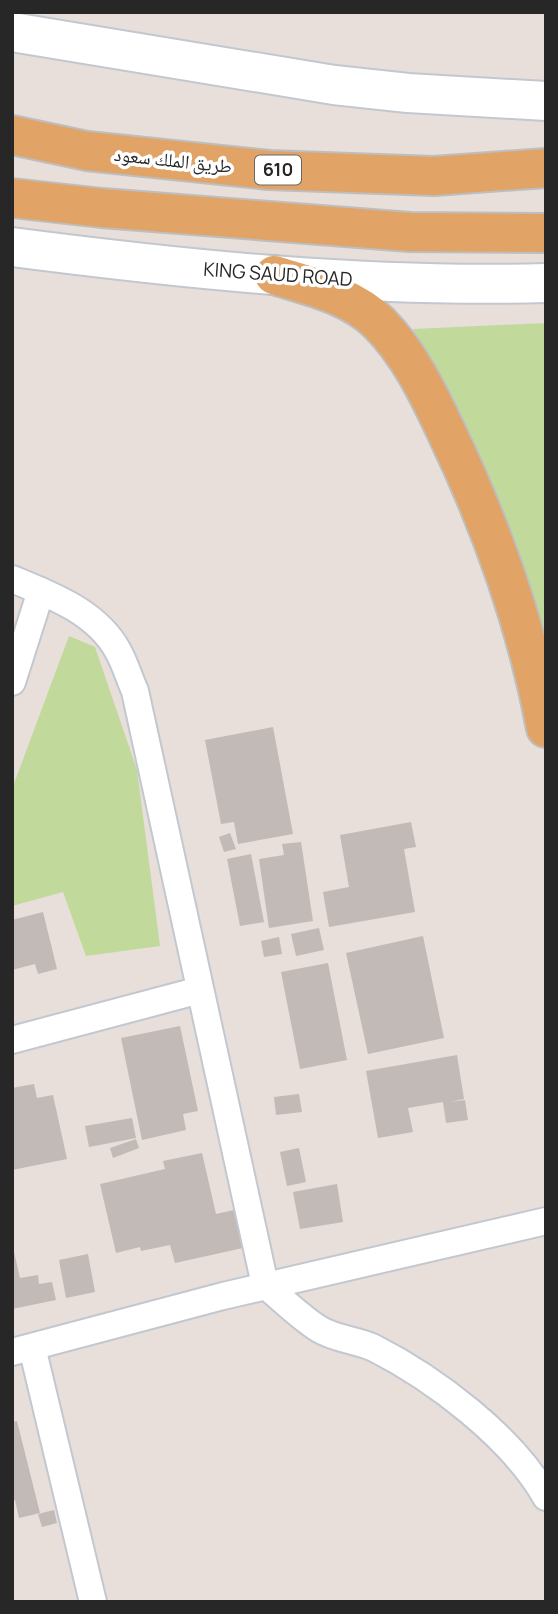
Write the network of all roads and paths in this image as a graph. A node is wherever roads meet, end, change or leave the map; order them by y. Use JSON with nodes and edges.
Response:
{"nodes":[{"id":1,"x":12,"y":32,"type":"edge"},
{"id":2,"x":546,"y":101,"type":"edge"},
{"id":3,"x":12,"y":135,"type":"edge"},
{"id":4,"x":546,"y":167,"type":"edge"},
{"id":5,"x":12,"y":198,"type":"edge"},
{"id":6,"x":546,"y":233,"type":"edge"},
{"id":7,"x":12,"y":247,"type":"edge"},
{"id":8,"x":274,"y":275,"type":"junction"},
{"id":9,"x":546,"y":283,"type":"edge"},
{"id":10,"x":12,"y":579,"type":"edge"},
{"id":11,"x":41,"y":591,"type":"junction"},
{"id":12,"x":12,"y":682,"type":"edge"},
{"id":13,"x":546,"y":728,"type":"edge"},
{"id":14,"x":200,"y":990,"type":"junction"},
{"id":15,"x":12,"y":1040,"type":"edge"},
{"id":16,"x":546,"y":1221,"type":"edge"},
{"id":17,"x":265,"y":1285,"type":"junction"},
{"id":18,"x":22,"y":1350,"type":"edge"},
{"id":19,"x":546,"y":1497,"type":"edge"},
{"id":20,"x":93,"y":1602,"type":"edge"}],
"edges":[{"from":1,"to":2,"type":"main road"},
{"from":3,"to":4,"type":"main road","name":"طريق الملك سعود","number":"610"},
{"from":5,"to":6,"type":"main road"},
{"from":7,"to":8,"type":"main road","name":"KING SAUD ROAD"},
{"from":8,"to":9,"type":"main road","name":"KING SAUD ROAD"},
{"from":8,"to":13,"type":"main road"},
{"from":10,"to":11,"type":"street"},
{"from":11,"to":12,"type":"street"},
{"from":11,"to":14,"type":"street"},
{"from":14,"to":15,"type":"street"},
{"from":14,"to":17,"type":"street"},
{"from":16,"to":17,"type":"street"},
{"from":17,"to":18,"type":"street"},
{"from":17,"to":19,"type":"street"},
{"from":18,"to":20,"type":"street"}]}
